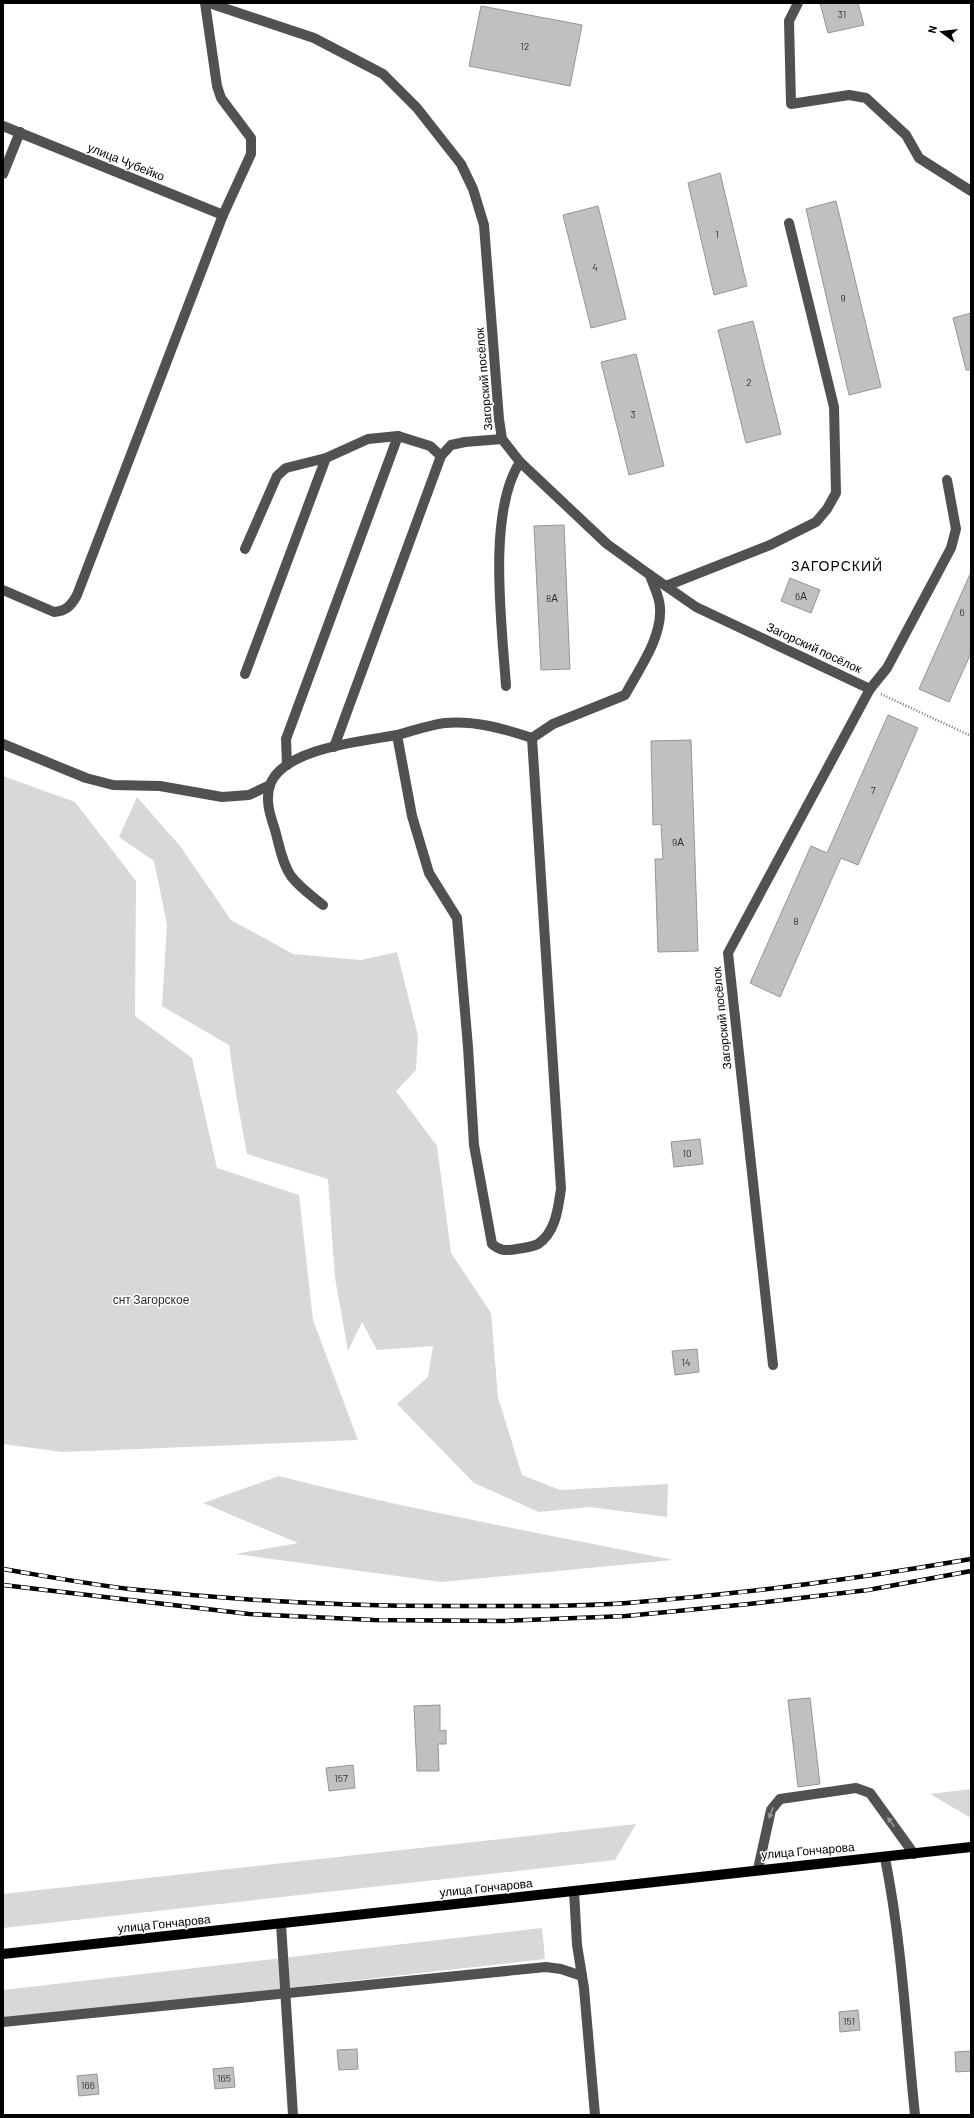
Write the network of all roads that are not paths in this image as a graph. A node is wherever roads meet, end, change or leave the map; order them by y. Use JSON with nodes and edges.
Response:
{"nodes":[{"id":1,"x":205,"y":3,"type":"edge"},
{"id":2,"x":209,"y":3,"type":"edge"},
{"id":3,"x":798,"y":3,"type":"edge"},
{"id":4,"x":3,"y":126,"type":"edge"},
{"id":5,"x":20,"y":132,"type":"junction"},
{"id":6,"x":3,"y":174,"type":"edge"},
{"id":7,"x":971,"y":191,"type":"edge"},
{"id":8,"x":223,"y":215,"type":"junction"},
{"id":9,"x":789,"y":223,"type":"dead end"},
{"id":10,"x":398,"y":436,"type":"junction"},
{"id":11,"x":502,"y":440,"type":"junction"},
{"id":12,"x":441,"y":456,"type":"junction"},
{"id":13,"x":326,"y":458,"type":"junction"},
{"id":14,"x":520,"y":462,"type":"junction"},
{"id":15,"x":947,"y":480,"type":"dead end"},
{"id":16,"x":245,"y":549,"type":"dead end"},
{"id":17,"x":650,"y":575,"type":"junction"},
{"id":18,"x":666,"y":586,"type":"junction"},
{"id":19,"x":3,"y":590,"type":"edge"},
{"id":20,"x":245,"y":674,"type":"dead end"},
{"id":21,"x":506,"y":686,"type":"dead end"},
{"id":22,"x":870,"y":689,"type":"junction"},
{"id":23,"x":397,"y":734,"type":"junction"},
{"id":24,"x":532,"y":738,"type":"junction"},
{"id":25,"x":3,"y":744,"type":"edge"},
{"id":26,"x":334,"y":747,"type":"junction"},
{"id":27,"x":287,"y":766,"type":"junction"},
{"id":28,"x":270,"y":785,"type":"junction"},
{"id":29,"x":323,"y":905,"type":"dead end"},
{"id":30,"x":773,"y":1365,"type":"dead end"},
{"id":31,"x":971,"y":1847,"type":"edge"},
{"id":32,"x":914,"y":1854,"type":"junction"},
{"id":33,"x":885,"y":1858,"type":"junction"},
{"id":34,"x":758,"y":1869,"type":"junction"},
{"id":35,"x":574,"y":1891,"type":"junction"},
{"id":36,"x":281,"y":1924,"type":"junction"},
{"id":37,"x":3,"y":1954,"type":"edge"},
{"id":38,"x":582,"y":1976,"type":"junction"},
{"id":39,"x":285,"y":1994,"type":"junction"},
{"id":40,"x":3,"y":2022,"type":"edge"},
{"id":41,"x":293,"y":2115,"type":"edge"},
{"id":42,"x":595,"y":2115,"type":"edge"},
{"id":43,"x":915,"y":2115,"type":"edge"}],
"edges":[{"from":1,"to":8,"type":"street"},
{"from":2,"to":11,"type":"street","name":"Загорский посёлок"},
{"from":3,"to":7,"type":"street"},
{"from":4,"to":5,"type":"street","name":"улица Чубейко"},
{"from":5,"to":6,"type":"street"},
{"from":5,"to":8,"type":"street","name":"улица Чубейко"},
{"from":8,"to":19,"type":"street"},
{"from":9,"to":18,"type":"street"},
{"from":10,"to":12,"type":"street"},
{"from":10,"to":13,"type":"street"},
{"from":10,"to":27,"type":"street"},
{"from":11,"to":12,"type":"street"},
{"from":11,"to":14,"type":"street","name":"Загорский посёлок"},
{"from":12,"to":26,"type":"street"},
{"from":13,"to":16,"type":"street"},
{"from":13,"to":20,"type":"street"},
{"from":14,"to":17,"type":"street","name":"Загорский посёлок"},
{"from":14,"to":21,"type":"street"},
{"from":15,"to":22,"type":"street"},
{"from":17,"to":18,"type":"street","name":"Загорский посёлок"},
{"from":17,"to":24,"type":"street"},
{"from":18,"to":22,"type":"street","name":"Загорский посёлок"},
{"from":22,"to":30,"type":"street","name":"Загорский посёлок"},
{"from":23,"to":24,"type":"street"},
{"from":23,"to":24,"type":"street"},
{"from":23,"to":26,"type":"street"},
{"from":25,"to":28,"type":"street"},
{"from":26,"to":27,"type":"street"},
{"from":27,"to":28,"type":"street"},
{"from":28,"to":29,"type":"street"},
{"from":31,"to":32,"type":"main road","name":"улица Гончарова"},
{"from":32,"to":33,"type":"main road","name":"улица Гончарова"},
{"from":32,"to":34,"type":"street","one_way":true},
{"from":33,"to":34,"type":"main road","name":"улица Гончарова"},
{"from":33,"to":43,"type":"street"},
{"from":34,"to":35,"type":"main road","name":"улица Гончарова"},
{"from":35,"to":36,"type":"main road","name":"улица Гончарова"},
{"from":35,"to":38,"type":"street"},
{"from":36,"to":37,"type":"main road","name":"улица Гончарова"},
{"from":36,"to":39,"type":"street"},
{"from":38,"to":39,"type":"street"},
{"from":38,"to":42,"type":"street"},
{"from":39,"to":40,"type":"street"},
{"from":39,"to":41,"type":"street"}]}
